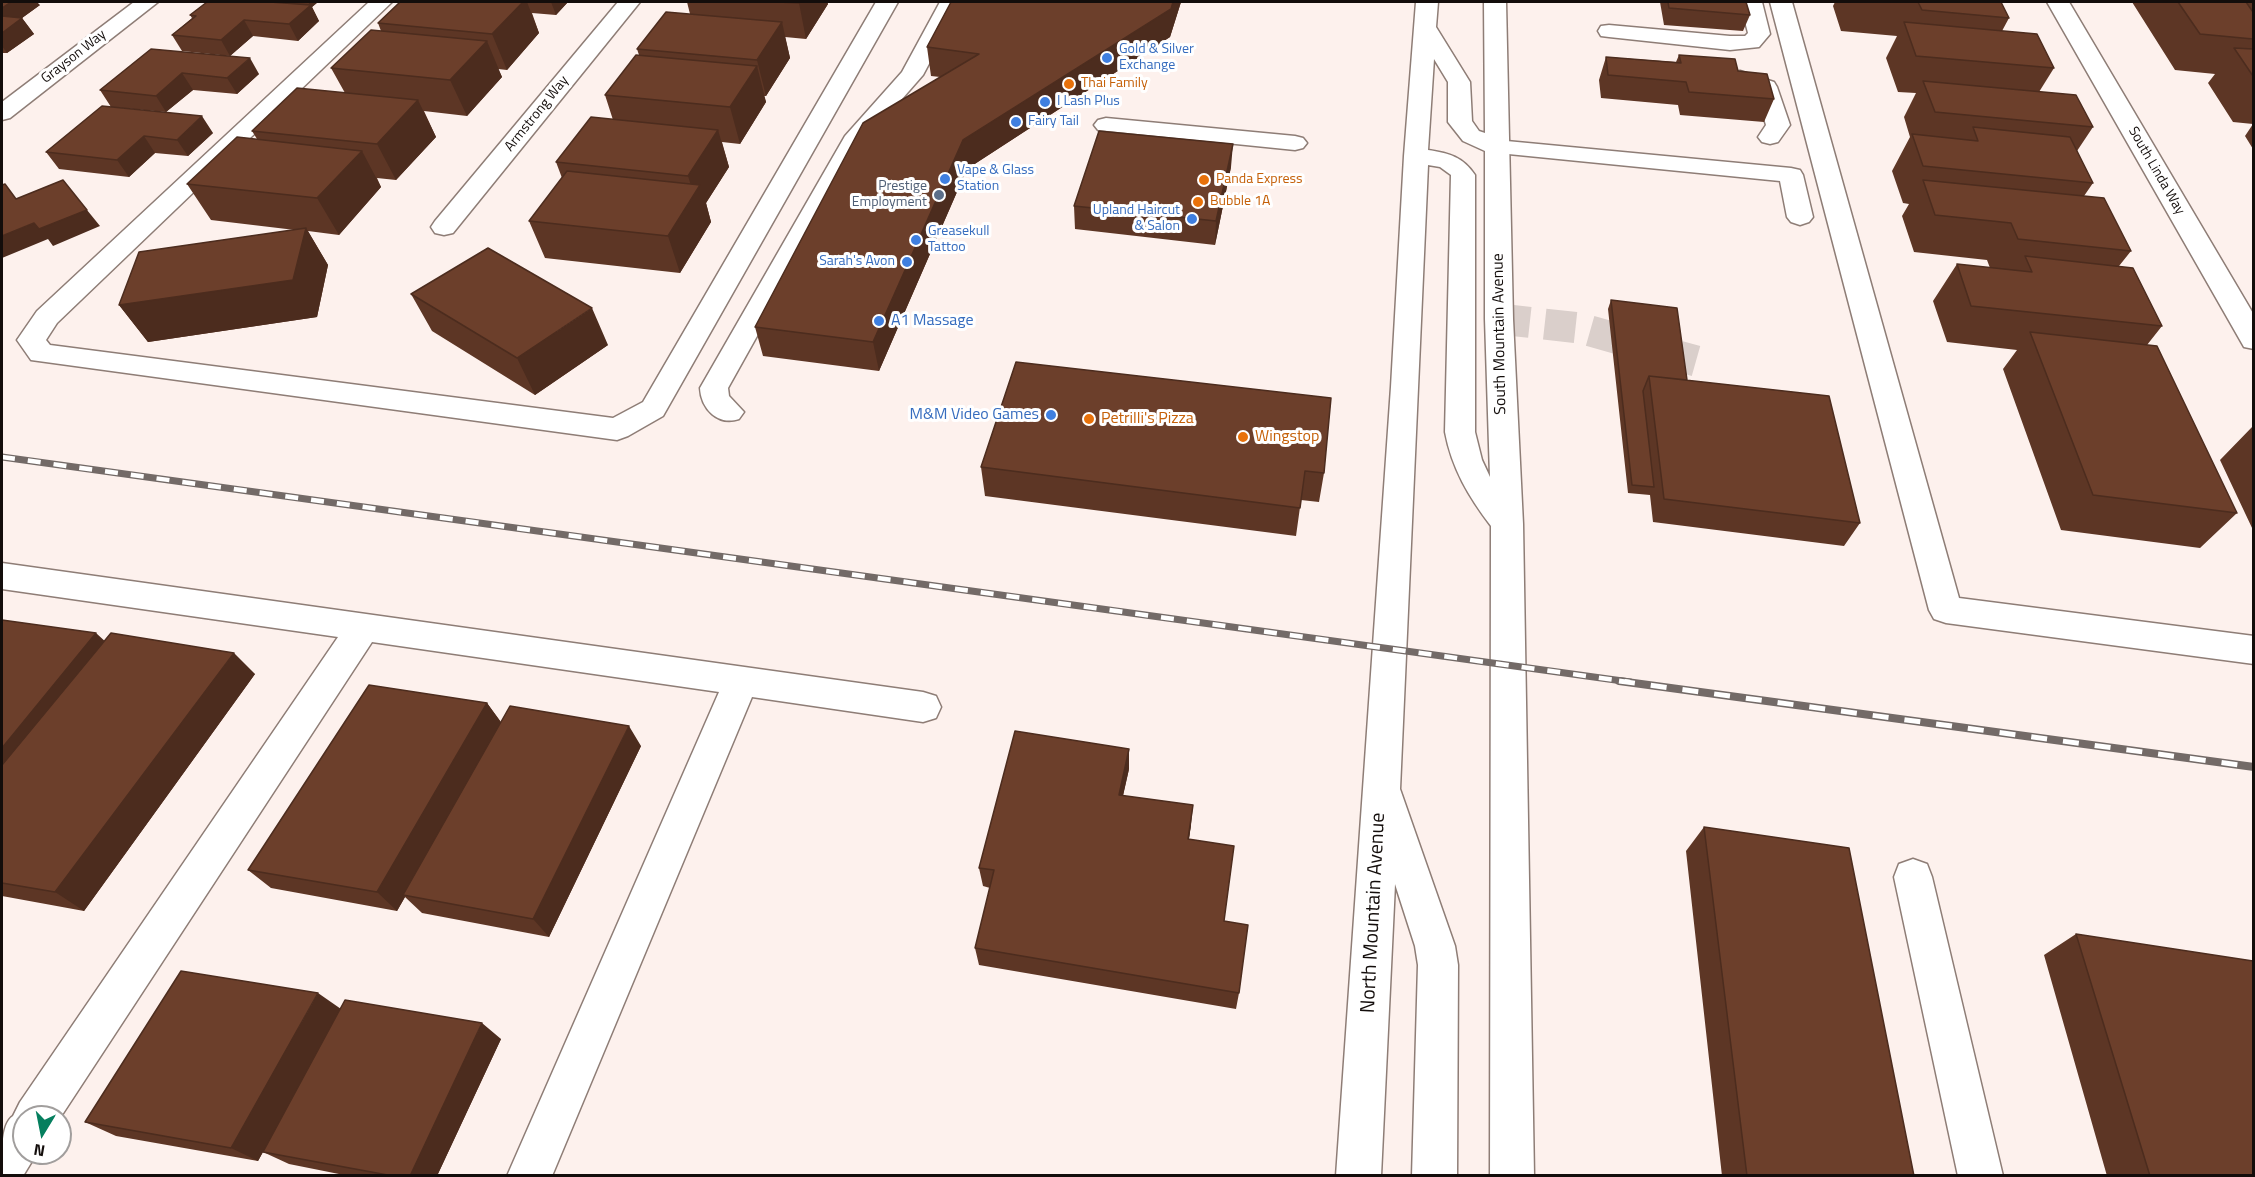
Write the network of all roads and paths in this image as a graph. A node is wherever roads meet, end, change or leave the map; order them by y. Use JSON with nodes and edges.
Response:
{"nodes":[{"id":1,"x":147,"y":2,"type":"edge"},
{"id":2,"x":381,"y":2,"type":"edge"},
{"id":3,"x":629,"y":2,"type":"edge"},
{"id":4,"x":887,"y":2,"type":"edge"},
{"id":5,"x":951,"y":2,"type":"edge"},
{"id":6,"x":1495,"y":2,"type":"edge"},
{"id":7,"x":1751,"y":2,"type":"edge"},
{"id":8,"x":1780,"y":2,"type":"edge"},
{"id":9,"x":2058,"y":2,"type":"edge"},
{"id":10,"x":1426,"y":15,"type":"edge"},
{"id":11,"x":1609,"y":31,"type":"dead end"},
{"id":12,"x":1722,"y":76,"type":"edge"},
{"id":13,"x":2,"y":113,"type":"edge"},
{"id":14,"x":1106,"y":125,"type":"dead end"},
{"id":15,"x":1770,"y":137,"type":"dead end"},
{"id":16,"x":1295,"y":143,"type":"dead end"},
{"id":17,"x":1496,"y":147,"type":"junction"},
{"id":18,"x":1416,"y":156,"type":"junction"},
{"id":19,"x":1800,"y":218,"type":"dead end"},
{"id":20,"x":444,"y":226,"type":"dead end"},
{"id":21,"x":2253,"y":340,"type":"edge"},
{"id":22,"x":729,"y":412,"type":"dead end"},
{"id":23,"x":1507,"y":524,"type":"junction"},
{"id":24,"x":2,"y":576,"type":"edge"},
{"id":25,"x":364,"y":627,"type":"junction"},
{"id":26,"x":2253,"y":650,"type":"edge"},
{"id":27,"x":741,"y":682,"type":"junction"},
{"id":28,"x":923,"y":707,"type":"dead end"},
{"id":29,"x":1382,"y":785,"type":"junction"},
{"id":30,"x":1913,"y":877,"type":"dead end"},
{"id":31,"x":43,"y":1105,"type":"edge"},
{"id":32,"x":12,"y":1152,"type":"edge"},
{"id":33,"x":2,"y":1167,"type":"edge"},
{"id":34,"x":529,"y":1176,"type":"edge"},
{"id":35,"x":1358,"y":1176,"type":"edge"},
{"id":36,"x":1434,"y":1176,"type":"edge"},
{"id":37,"x":1512,"y":1176,"type":"edge"},
{"id":38,"x":1981,"y":1176,"type":"edge"}],
"edges":[{"from":1,"to":13,"type":"main road","name":"Grayson Way"},
{"from":2,"to":4,"type":"main road"},
{"from":3,"to":20,"type":"main road","name":"Armstrong Way"},
{"from":5,"to":22,"type":"main road"},
{"from":6,"to":17,"type":"main road","name":"South Mountain Avenue"},
{"from":7,"to":11,"type":"main road"},
{"from":8,"to":26,"type":"main road"},
{"from":9,"to":21,"type":"main road","name":"South Linda Way"},
{"from":10,"to":17,"type":"main road"},
{"from":10,"to":18,"type":"main road"},
{"from":12,"to":15,"type":"main road"},
{"from":14,"to":16,"type":"main road"},
{"from":17,"to":19,"type":"main road"},
{"from":17,"to":23,"type":"main road","name":"South Mountain Avenue"},
{"from":18,"to":23,"type":"main road"},
{"from":18,"to":29,"type":"main road","name":"North Mountain Avenue"},
{"from":23,"to":37,"type":"main road","name":"South Mountain Avenue"},
{"from":24,"to":25,"type":"main road"},
{"from":25,"to":27,"type":"main road"},
{"from":25,"to":31,"type":"main road"},
{"from":27,"to":28,"type":"main road"},
{"from":27,"to":34,"type":"main road"},
{"from":29,"to":35,"type":"main road","name":"North Mountain Avenue"},
{"from":29,"to":36,"type":"main road"},
{"from":30,"to":38,"type":"main road"},
{"from":32,"to":33,"type":"main road"}]}
